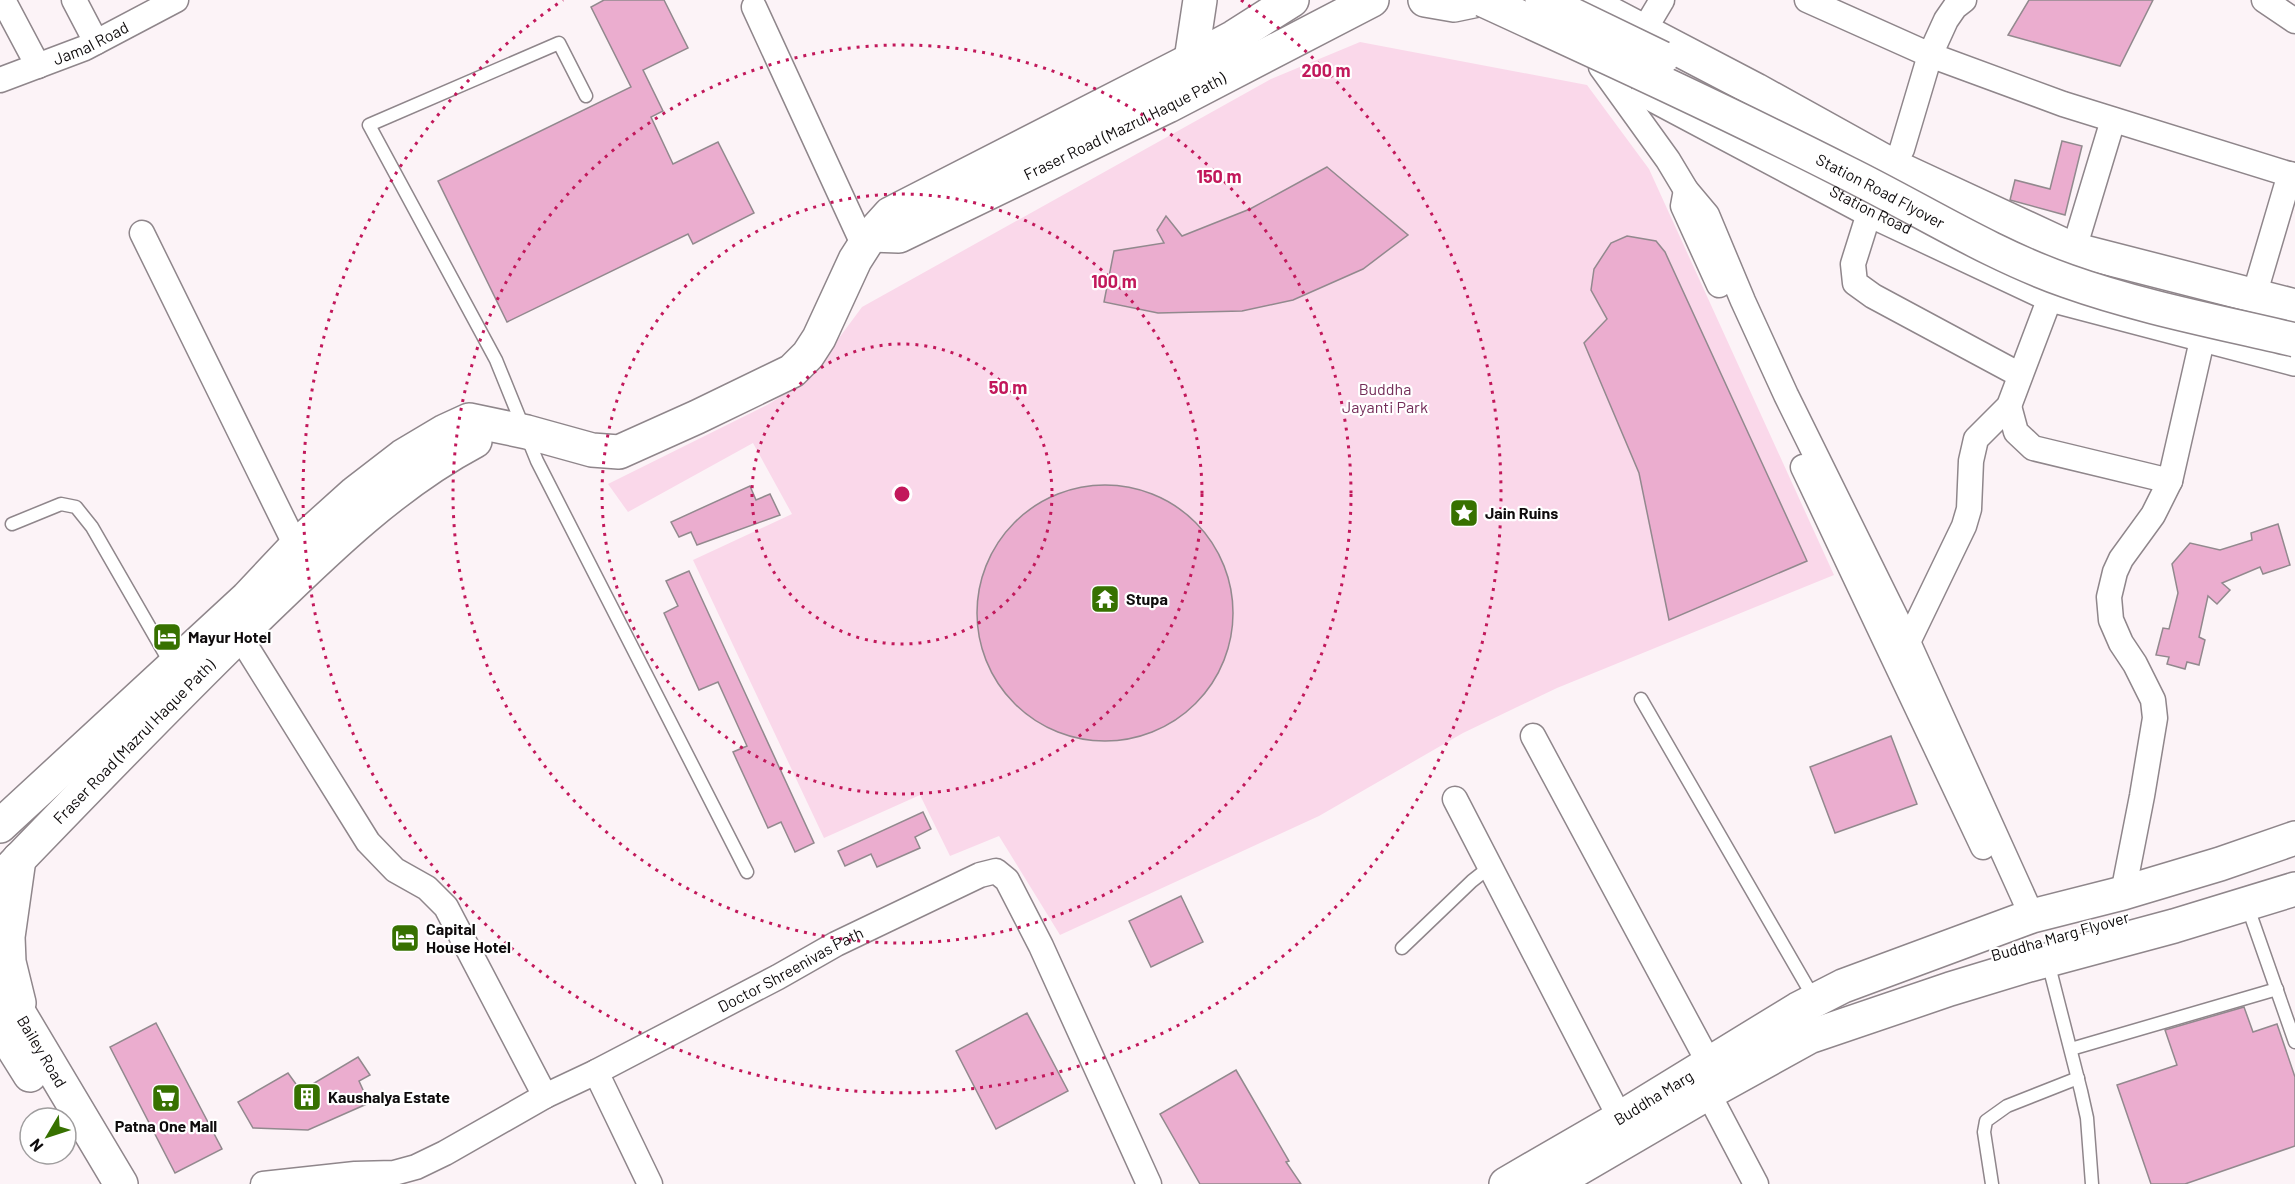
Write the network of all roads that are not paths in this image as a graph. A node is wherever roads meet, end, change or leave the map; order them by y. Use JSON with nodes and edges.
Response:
{"nodes":[{"id":1,"x":3,"y":0,"type":"edge"},
{"id":2,"x":74,"y":0,"type":"edge"},
{"id":3,"x":176,"y":0,"type":"edge"},
{"id":4,"x":1200,"y":0,"type":"edge"},
{"id":5,"x":1292,"y":0,"type":"edge"},
{"id":6,"x":1372,"y":0,"type":"edge"},
{"id":7,"x":1425,"y":0,"type":"edge"},
{"id":8,"x":1478,"y":0,"type":"edge"},
{"id":9,"x":1483,"y":0,"type":"edge"},
{"id":10,"x":1513,"y":0,"type":"edge"},
{"id":11,"x":1542,"y":0,"type":"edge"},
{"id":12,"x":1584,"y":0,"type":"edge"},
{"id":13,"x":1662,"y":0,"type":"edge"},
{"id":14,"x":1807,"y":0,"type":"edge"},
{"id":15,"x":1964,"y":0,"type":"edge"},
{"id":16,"x":2264,"y":0,"type":"edge"},
{"id":17,"x":754,"y":7,"type":"dead end"},
{"id":18,"x":2295,"y":21,"type":"edge"},
{"id":19,"x":1643,"y":32,"type":"junction"},
{"id":20,"x":96,"y":42,"type":"junction"},
{"id":21,"x":1930,"y":55,"type":"junction"},
{"id":22,"x":1191,"y":60,"type":"junction"},
{"id":23,"x":38,"y":66,"type":"junction"},
{"id":24,"x":1601,"y":68,"type":"junction"},
{"id":25,"x":0,"y":80,"type":"edge"},
{"id":26,"x":586,"y":96,"type":"dead end"},
{"id":27,"x":2113,"y":120,"type":"junction"},
{"id":28,"x":1893,"y":166,"type":"junction"},
{"id":29,"x":2293,"y":175,"type":"edge"},
{"id":30,"x":1870,"y":210,"type":"junction"},
{"id":31,"x":142,"y":233,"type":"dead end"},
{"id":32,"x":868,"y":240,"type":"junction"},
{"id":33,"x":2072,"y":249,"type":"junction"},
{"id":34,"x":2051,"y":295,"type":"junction"},
{"id":35,"x":2254,"y":296,"type":"junction"},
{"id":36,"x":2295,"y":306,"type":"edge"},
{"id":37,"x":2295,"y":322,"type":"edge"},
{"id":38,"x":2204,"y":336,"type":"junction"},
{"id":39,"x":2295,"y":340,"type":"edge"},
{"id":40,"x":2295,"y":359,"type":"edge"},
{"id":41,"x":2020,"y":375,"type":"junction"},
{"id":42,"x":2009,"y":405,"type":"junction"},
{"id":43,"x":489,"y":424,"type":"junction"},
{"id":44,"x":527,"y":432,"type":"junction"},
{"id":45,"x":2170,"y":481,"type":"junction"},
{"id":46,"x":12,"y":524,"type":"dead end"},
{"id":47,"x":296,"y":546,"type":"junction"},
{"id":48,"x":239,"y":635,"type":"junction"},
{"id":49,"x":1901,"y":650,"type":"junction"},
{"id":50,"x":173,"y":667,"type":"junction"},
{"id":51,"x":1641,"y":699,"type":"dead end"},
{"id":52,"x":1533,"y":736,"type":"dead end"},
{"id":53,"x":1455,"y":799,"type":"dead end"},
{"id":54,"x":0,"y":826,"type":"edge"},
{"id":55,"x":2295,"y":838,"type":"edge"},
{"id":56,"x":1491,"y":867,"type":"junction"},
{"id":57,"x":9,"y":869,"type":"edge"},
{"id":58,"x":2295,"y":869,"type":"edge"},
{"id":59,"x":747,"y":872,"type":"dead end"},
{"id":60,"x":2295,"y":888,"type":"edge"},
{"id":61,"x":2123,"y":893,"type":"junction"},
{"id":62,"x":2247,"y":904,"type":"junction"},
{"id":63,"x":2025,"y":918,"type":"junction"},
{"id":64,"x":1402,"y":948,"type":"dead end"},
{"id":65,"x":2047,"y":960,"type":"junction"},
{"id":66,"x":0,"y":981,"type":"edge"},
{"id":67,"x":2277,"y":989,"type":"junction"},
{"id":68,"x":1819,"y":1013,"type":"junction"},
{"id":69,"x":7,"y":1029,"type":"edge"},
{"id":70,"x":2295,"y":1042,"type":"edge"},
{"id":71,"x":2071,"y":1049,"type":"junction"},
{"id":72,"x":596,"y":1072,"type":"junction"},
{"id":73,"x":1708,"y":1078,"type":"junction"},
{"id":74,"x":2078,"y":1078,"type":"junction"},
{"id":75,"x":545,"y":1096,"type":"junction"},
{"id":76,"x":49,"y":1106,"type":"edge"},
{"id":77,"x":1620,"y":1118,"type":"junction"},
{"id":78,"x":78,"y":1155,"type":"edge"},
{"id":79,"x":1561,"y":1182,"type":"edge"},
{"id":80,"x":95,"y":1184,"type":"edge"},
{"id":81,"x":121,"y":1184,"type":"edge"},
{"id":82,"x":263,"y":1184,"type":"edge"},
{"id":83,"x":650,"y":1184,"type":"edge"},
{"id":84,"x":1149,"y":1184,"type":"edge"},
{"id":85,"x":1506,"y":1184,"type":"edge"},
{"id":86,"x":1756,"y":1184,"type":"edge"},
{"id":87,"x":1992,"y":1184,"type":"edge"},
{"id":88,"x":2092,"y":1184,"type":"edge"}],
"edges":[{"from":1,"to":23,"type":"street"},
{"from":2,"to":20,"type":"street"},
{"from":3,"to":20,"type":"street","name":"Jamal Road"},
{"from":4,"to":22,"type":"main road"},
{"from":5,"to":22,"type":"main road","name":"Fraser Road (Mazrul Haque Path)"},
{"from":6,"to":32,"type":"main road","name":"Fraser Road (Mazrul Haque Path)"},
{"from":7,"to":8,"type":"main road"},
{"from":9,"to":39,"type":"main road","name":"Station Road Flyover","bridge":true},
{"from":10,"to":24,"type":"main road","name":"Station Road"},
{"from":11,"to":37,"type":"main road","name":"Station Road Flyover","bridge":true},
{"from":12,"to":19,"type":"main road"},
{"from":13,"to":19,"type":"street"},
{"from":14,"to":21,"type":"street"},
{"from":15,"to":21,"type":"street"},
{"from":16,"to":18,"type":"street"},
{"from":17,"to":32,"type":"street"},
{"from":19,"to":28,"type":"main road"},
{"from":20,"to":23,"type":"street","name":"Jamal Road"},
{"from":21,"to":27,"type":"street"},
{"from":21,"to":28,"type":"street"},
{"from":22,"to":32,"type":"main road","name":"Fraser Road (Mazrul Haque Path)"},
{"from":23,"to":25,"type":"street","name":"Jamal Road"},
{"from":24,"to":30,"type":"main road","name":"Station Road"},
{"from":24,"to":49,"type":"street"},
{"from":26,"to":44,"type":"lane"},
{"from":27,"to":29,"type":"street"},
{"from":27,"to":33,"type":"street"},
{"from":28,"to":30,"type":"street"},
{"from":28,"to":33,"type":"main road"},
{"from":29,"to":35,"type":"street"},
{"from":30,"to":34,"type":"main road","name":"Station Road"},
{"from":30,"to":41,"type":"street"},
{"from":31,"to":47,"type":"street"},
{"from":32,"to":44,"type":"main road","name":"Fraser Road (Mazrul Haque Path)"},
{"from":33,"to":34,"type":"street"},
{"from":33,"to":35,"type":"main road"},
{"from":34,"to":38,"type":"main road","name":"Station Road"},
{"from":34,"to":41,"type":"street"},
{"from":35,"to":36,"type":"main road"},
{"from":38,"to":40,"type":"main road","name":"Station Road"},
{"from":38,"to":45,"type":"street"},
{"from":41,"to":42,"type":"street"},
{"from":42,"to":45,"type":"street"},
{"from":42,"to":49,"type":"street"},
{"from":43,"to":44,"type":"main road","name":"Fraser Road (Mazrul Haque Path)"},
{"from":43,"to":47,"type":"main road","name":"Fraser Road (Mazrul Haque Path)"},
{"from":43,"to":48,"type":"main road","name":"Fraser Road (Mazrul Haque Path)"},
{"from":44,"to":59,"type":"lane"},
{"from":45,"to":61,"type":"street"},
{"from":46,"to":50,"type":"lane"},
{"from":47,"to":50,"type":"main road","name":"Fraser Road (Mazrul Haque Path)"},
{"from":48,"to":57,"type":"main road","name":"Fraser Road (Mazrul Haque Path)"},
{"from":48,"to":75,"type":"street"},
{"from":49,"to":63,"type":"street"},
{"from":50,"to":54,"type":"main road","name":"Fraser Road (Mazrul Haque Path)"},
{"from":51,"to":68,"type":"lane"},
{"from":52,"to":73,"type":"street"},
{"from":53,"to":56,"type":"street"},
{"from":55,"to":61,"type":"main road"},
{"from":56,"to":64,"type":"lane"},
{"from":56,"to":77,"type":"street"},
{"from":57,"to":69,"type":"main road"},
{"from":58,"to":68,"type":"main road","name":"Buddha Marg Flyover"},
{"from":60,"to":62,"type":"main road"},
{"from":61,"to":63,"type":"main road"},
{"from":62,"to":65,"type":"main road"},
{"from":62,"to":67,"type":"lane"},
{"from":63,"to":68,"type":"main road"},
{"from":65,"to":68,"type":"main road"},
{"from":65,"to":71,"type":"lane"},
{"from":66,"to":69,"type":"main road","name":"Bailey Road"},
{"from":67,"to":70,"type":"lane"},
{"from":67,"to":71,"type":"lane"},
{"from":68,"to":73,"type":"main road","name":"Buddha Marg"},
{"from":69,"to":76,"type":"main road","name":"Bailey Road"},
{"from":69,"to":81,"type":"main road","name":"Bailey Road"},
{"from":71,"to":74,"type":"lane"},
{"from":72,"to":75,"type":"street","name":"Doctor Shreenivas Path"},
{"from":72,"to":83,"type":"street"},
{"from":72,"to":84,"type":"street","name":"Doctor Shreenivas Path"},
{"from":73,"to":77,"type":"main road","name":"Buddha Marg"},
{"from":73,"to":79,"type":"main road","name":"Buddha Marg"},
{"from":73,"to":86,"type":"street"},
{"from":74,"to":87,"type":"lane"},
{"from":74,"to":88,"type":"lane"},
{"from":75,"to":82,"type":"street","name":"Doctor Shreenivas Path"},
{"from":77,"to":85,"type":"main road","name":"Buddha Marg"},
{"from":78,"to":80,"type":"main road"}]}
